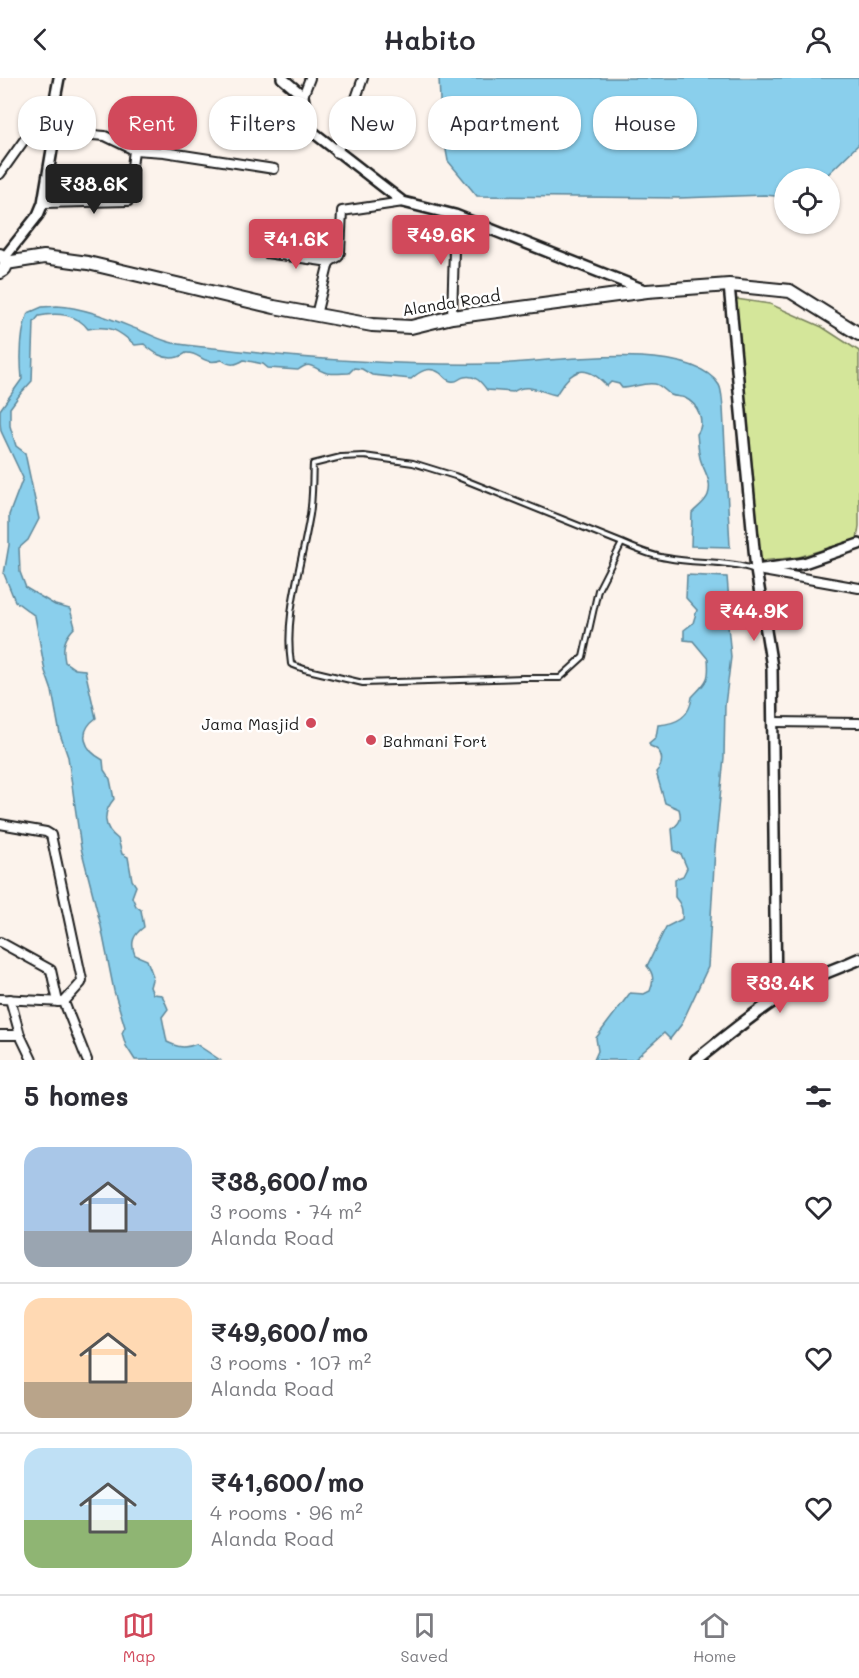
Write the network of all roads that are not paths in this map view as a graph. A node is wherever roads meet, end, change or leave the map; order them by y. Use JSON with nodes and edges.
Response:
{"nodes":[{"id":1,"x":59,"y":78,"type":"edge"},
{"id":2,"x":282,"y":78,"type":"edge"},
{"id":3,"x":310,"y":78,"type":"edge"},
{"id":4,"x":363,"y":78,"type":"edge"},
{"id":5,"x":56,"y":96,"type":"edge"},
{"id":6,"x":303,"y":96,"type":"joint"},
{"id":7,"x":317,"y":136,"type":"edge"},
{"id":8,"x":18,"y":149,"type":"edge"},
{"id":9,"x":52,"y":150,"type":"edge"},
{"id":10,"x":134,"y":150,"type":"joint"},
{"id":11,"x":337,"y":153,"type":"junction"},
{"id":12,"x":273,"y":169,"type":"dead end"},
{"id":13,"x":0,"y":174,"type":"edge"},
{"id":14,"x":403,"y":202,"type":"junction"},
{"id":15,"x":43,"y":203,"type":"junction"},
{"id":16,"x":455,"y":215,"type":"junction"},
{"id":17,"x":266,"y":253,"type":"dead end"},
{"id":18,"x":330,"y":262,"type":"junction"},
{"id":19,"x":2,"y":266,"type":"edge"},
{"id":20,"x":729,"y":285,"type":"junction"},
{"id":21,"x":647,"y":291,"type":"junction"},
{"id":22,"x":316,"y":315,"type":"junction"},
{"id":23,"x":452,"y":317,"type":"junction"},
{"id":24,"x":859,"y":334,"type":"edge"},
{"id":25,"x":622,"y":543,"type":"junction"},
{"id":26,"x":859,"y":544,"type":"edge"},
{"id":27,"x":756,"y":570,"type":"junction"},
{"id":28,"x":859,"y":588,"type":"edge"},
{"id":29,"x":773,"y":722,"type":"junction"},
{"id":30,"x":859,"y":723,"type":"edge"},
{"id":31,"x":0,"y":824,"type":"edge"},
{"id":32,"x":0,"y":942,"type":"edge"},
{"id":33,"x":859,"y":959,"type":"edge"},
{"id":34,"x":0,"y":999,"type":"edge"},
{"id":35,"x":9,"y":999,"type":"junction"},
{"id":36,"x":776,"y":999,"type":"junction"},
{"id":37,"x":61,"y":1002,"type":"junction"},
{"id":38,"x":0,"y":1035,"type":"edge"},
{"id":39,"x":20,"y":1035,"type":"junction"},
{"id":40,"x":32,"y":1060,"type":"edge"},
{"id":41,"x":87,"y":1060,"type":"edge"},
{"id":42,"x":696,"y":1060,"type":"edge"}],
"edges":[{"from":1,"to":5,"type":"street"},
{"from":2,"to":6,"type":"street"},
{"from":3,"to":6,"type":"street"},
{"from":4,"to":11,"type":"street"},
{"from":7,"to":11,"type":"street"},
{"from":8,"to":13,"type":"street"},
{"from":9,"to":15,"type":"street"},
{"from":10,"to":12,"type":"street"},
{"from":10,"to":15,"type":"street"},
{"from":11,"to":14,"type":"street"},
{"from":14,"to":16,"type":"street"},
{"from":14,"to":18,"type":"street"},
{"from":15,"to":19,"type":"street"},
{"from":16,"to":21,"type":"street"},
{"from":16,"to":23,"type":"street"},
{"from":17,"to":18,"type":"street"},
{"from":18,"to":22,"type":"street"},
{"from":19,"to":22,"type":"main road","name":"Alanda Road"},
{"from":20,"to":21,"type":"main road","name":"Alanda Road"},
{"from":20,"to":24,"type":"main road","name":"Alanda Road"},
{"from":20,"to":27,"type":"street"},
{"from":21,"to":23,"type":"main road","name":"Alanda Road"},
{"from":22,"to":23,"type":"main road","name":"Alanda Road"},
{"from":25,"to":25,"type":"lane"},
{"from":25,"to":27,"type":"lane"},
{"from":26,"to":27,"type":"street"},
{"from":27,"to":28,"type":"street"},
{"from":27,"to":29,"type":"street"},
{"from":29,"to":30,"type":"street"},
{"from":29,"to":36,"type":"street"},
{"from":31,"to":37,"type":"street"},
{"from":32,"to":37,"type":"street"},
{"from":33,"to":36,"type":"main road"},
{"from":34,"to":35,"type":"street"},
{"from":35,"to":37,"type":"street"},
{"from":35,"to":39,"type":"street"},
{"from":36,"to":42,"type":"main road"},
{"from":37,"to":41,"type":"street"},
{"from":38,"to":39,"type":"street"},
{"from":39,"to":40,"type":"street"}]}
